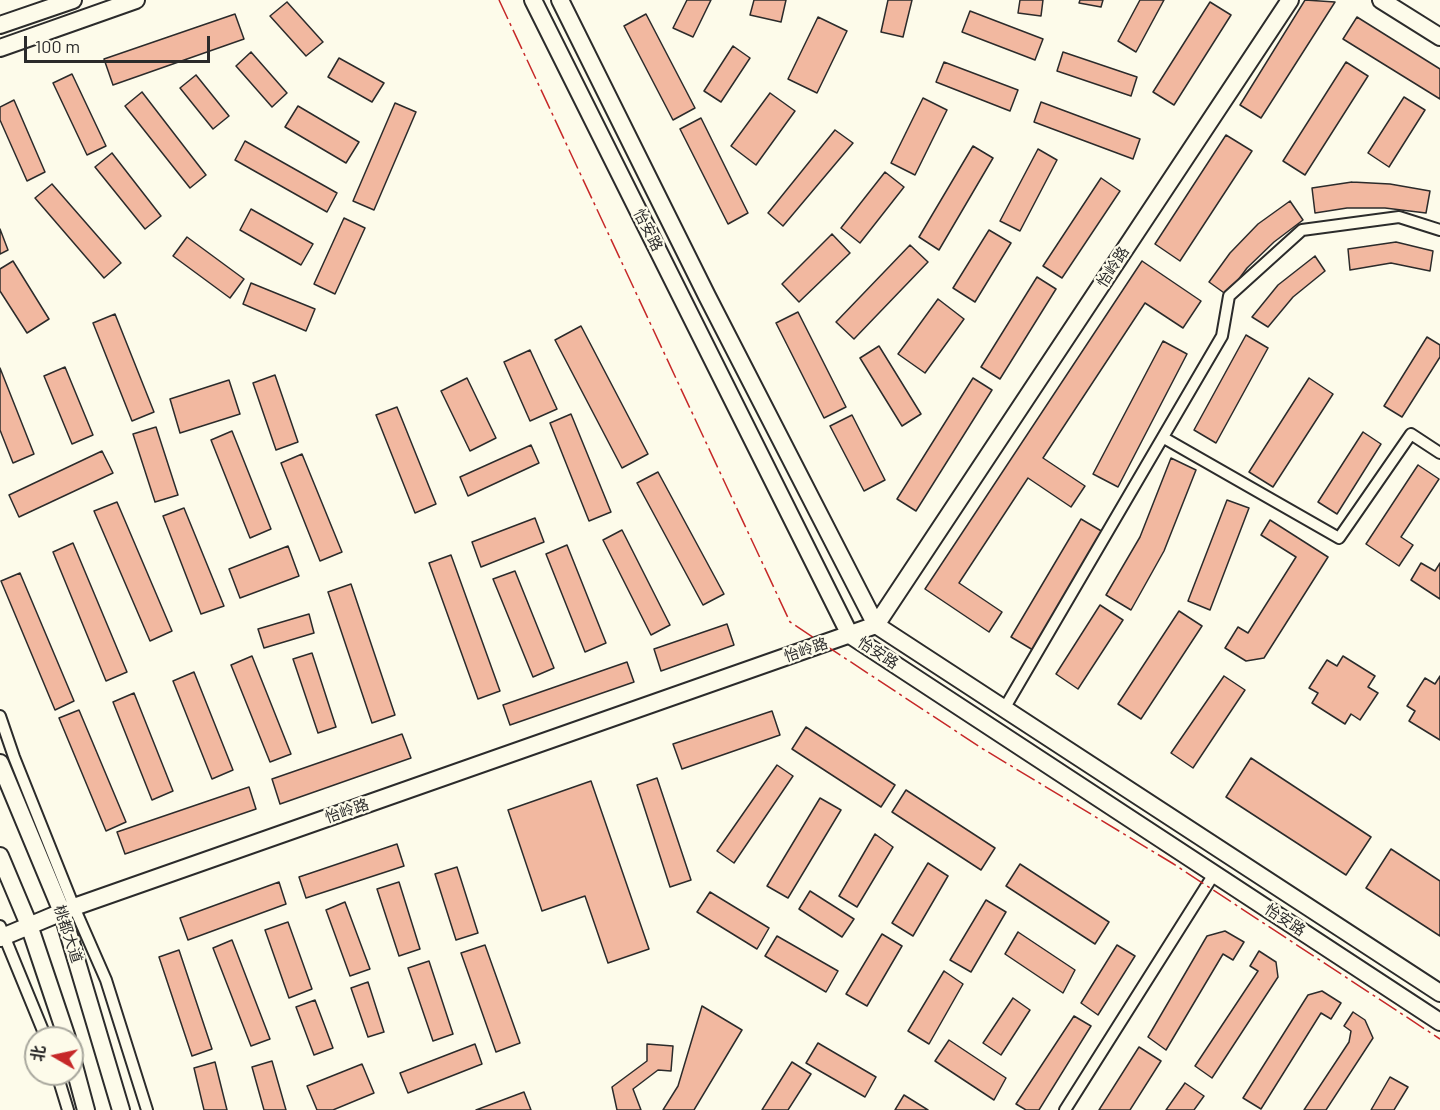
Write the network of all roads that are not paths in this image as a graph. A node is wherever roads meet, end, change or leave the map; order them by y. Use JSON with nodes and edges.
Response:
{"nodes":[{"id":1,"x":73,"y":0,"type":"edge"},
{"id":2,"x":136,"y":0,"type":"edge"},
{"id":3,"x":533,"y":0,"type":"edge"},
{"id":4,"x":560,"y":0,"type":"edge"},
{"id":5,"x":1290,"y":0,"type":"edge"},
{"id":6,"x":1381,"y":0,"type":"edge"},
{"id":7,"x":54,"y":3,"type":"edge"},
{"id":8,"x":0,"y":25,"type":"edge"},
{"id":9,"x":1440,"y":37,"type":"edge"},
{"id":10,"x":0,"y":48,"type":"edge"},
{"id":11,"x":1440,"y":230,"type":"edge"},
{"id":12,"x":1164,"y":438,"type":"junction"},
{"id":13,"x":1440,"y":453,"type":"edge"},
{"id":14,"x":876,"y":625,"type":"junction"},
{"id":15,"x":850,"y":635,"type":"junction"},
{"id":16,"x":1004,"y":709,"type":"junction"},
{"id":17,"x":0,"y":716,"type":"edge"},
{"id":18,"x":0,"y":763,"type":"edge"},
{"id":19,"x":0,"y":856,"type":"edge"},
{"id":20,"x":1214,"y":874,"type":"junction"},
{"id":21,"x":68,"y":909,"type":"junction"},
{"id":22,"x":29,"y":925,"type":"junction"},
{"id":23,"x":2,"y":933,"type":"edge"},
{"id":24,"x":1440,"y":993,"type":"edge"},
{"id":25,"x":1440,"y":1022,"type":"edge"},
{"id":26,"x":41,"y":1026,"type":"edge"},
{"id":27,"x":63,"y":1026,"type":"edge"},
{"id":28,"x":61,"y":1086,"type":"edge"},
{"id":29,"x":80,"y":1086,"type":"edge"},
{"id":30,"x":68,"y":1110,"type":"edge"},
{"id":31,"x":86,"y":1110,"type":"edge"},
{"id":32,"x":122,"y":1110,"type":"edge"},
{"id":33,"x":147,"y":1110,"type":"edge"},
{"id":34,"x":1065,"y":1110,"type":"edge"}],
"edges":[{"from":1,"to":7,"type":"street"},
{"from":2,"to":10,"type":"street"},
{"from":3,"to":15,"type":"street","name":"怡安路"},
{"from":4,"to":14,"type":"street","name":"怡安路"},
{"from":5,"to":14,"type":"street","name":"怡岭路"},
{"from":6,"to":9,"type":"street"},
{"from":7,"to":8,"type":"street"},
{"from":11,"to":12,"type":"street"},
{"from":12,"to":13,"type":"street"},
{"from":12,"to":16,"type":"street"},
{"from":14,"to":15,"type":"street","name":"怡岭路"},
{"from":14,"to":16,"type":"street","name":"怡安路"},
{"from":15,"to":20,"type":"street","name":"怡安路"},
{"from":15,"to":21,"type":"street","name":"怡岭路"},
{"from":16,"to":24,"type":"street","name":"怡安路"},
{"from":17,"to":21,"type":"street"},
{"from":18,"to":21,"type":"street","name":"桃都大道"},
{"from":19,"to":22,"type":"street"},
{"from":20,"to":25,"type":"street","name":"怡安路"},
{"from":20,"to":34,"type":"street"},
{"from":21,"to":22,"type":"street","name":"怡岭路"},
{"from":21,"to":32,"type":"street","name":"桃都大道"},
{"from":21,"to":33,"type":"street"},
{"from":22,"to":23,"type":"street","name":"怡岭路"},
{"from":22,"to":27,"type":"street"},
{"from":23,"to":26,"type":"street"},
{"from":28,"to":30,"type":"street"},
{"from":29,"to":31,"type":"street"}]}
